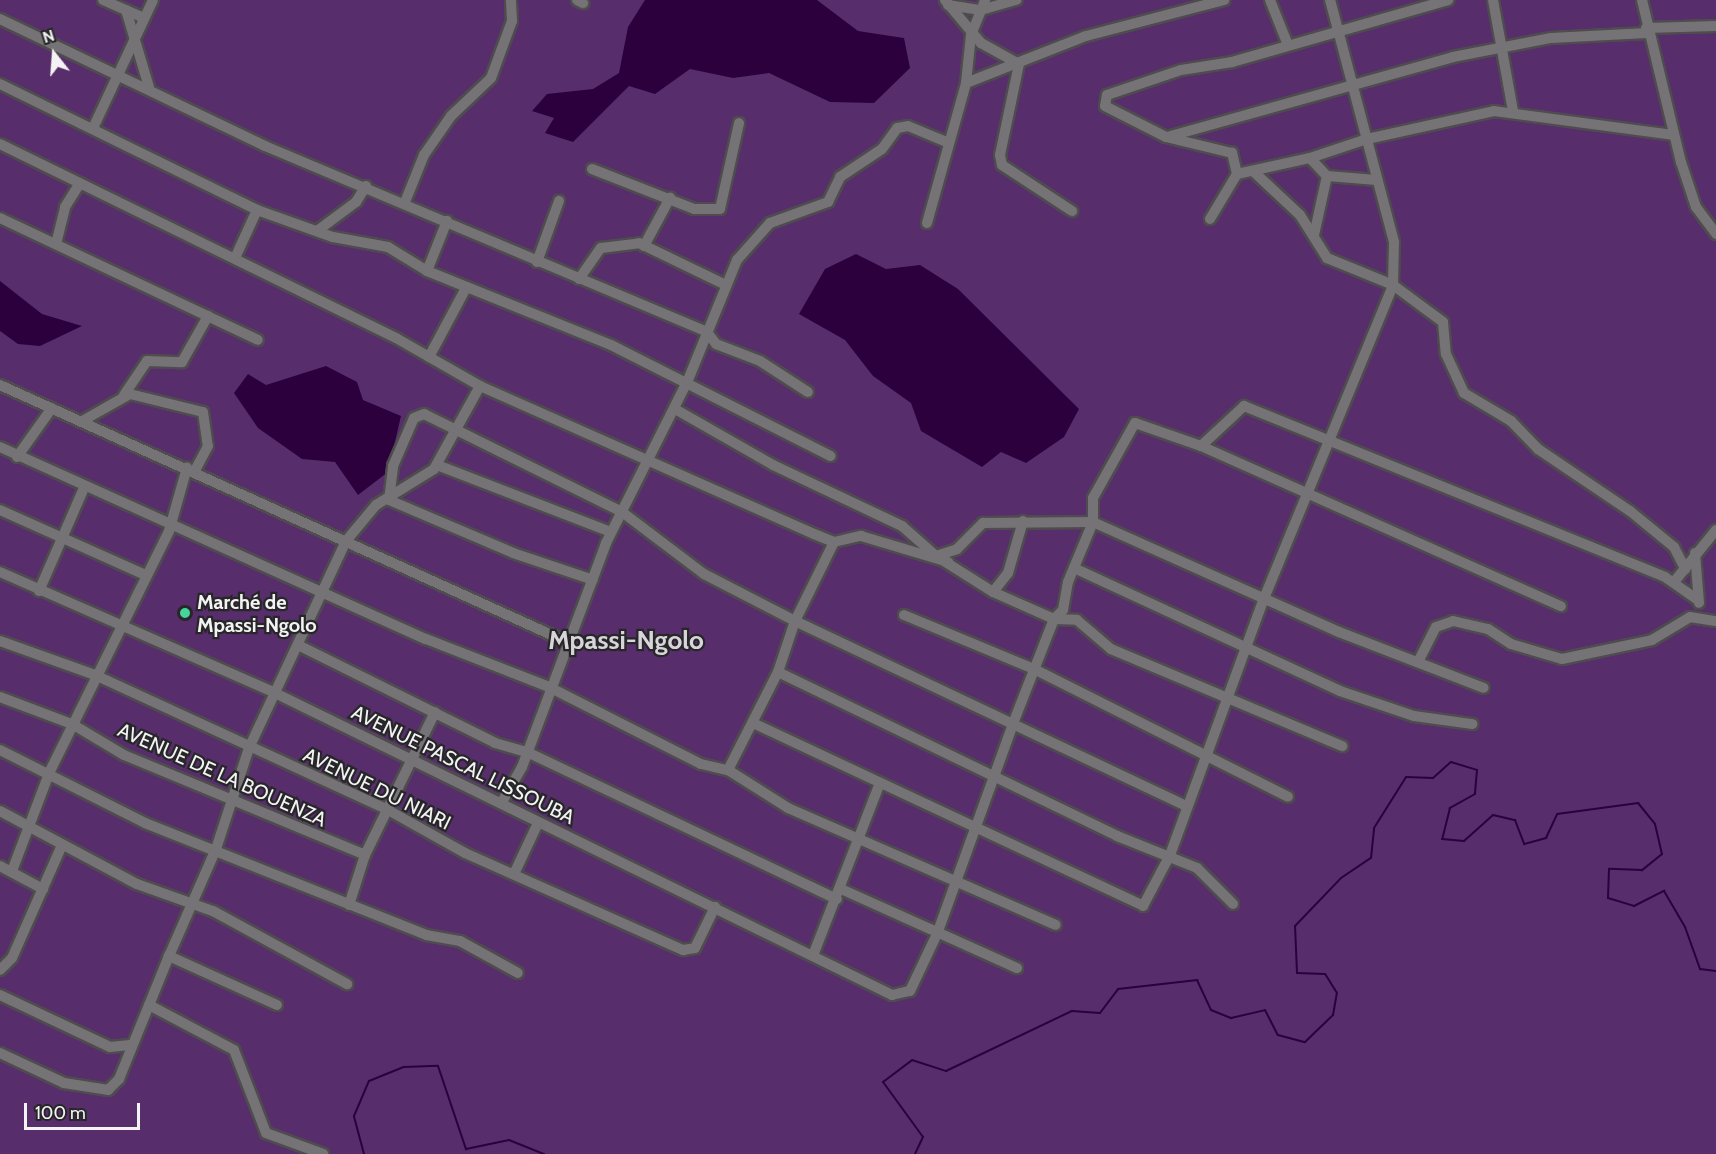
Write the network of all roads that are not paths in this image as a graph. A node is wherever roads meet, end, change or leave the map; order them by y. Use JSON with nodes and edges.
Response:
{"nodes":[{"id":1,"x":103,"y":0,"type":"edge"},
{"id":2,"x":153,"y":0,"type":"edge"},
{"id":3,"x":511,"y":0,"type":"edge"},
{"id":4,"x":1017,"y":0,"type":"edge"},
{"id":5,"x":1224,"y":0,"type":"edge"},
{"id":6,"x":1270,"y":0,"type":"edge"},
{"id":7,"x":1330,"y":0,"type":"edge"},
{"id":8,"x":1448,"y":0,"type":"edge"},
{"id":9,"x":1493,"y":0,"type":"edge"},
{"id":10,"x":1642,"y":0,"type":"edge"},
{"id":11,"x":946,"y":3,"type":"edge"},
{"id":12,"x":983,"y":5,"type":"edge"},
{"id":13,"x":126,"y":10,"type":"junction"},
{"id":14,"x":144,"y":18,"type":"junction"},
{"id":15,"x":0,"y":19,"type":"edge"},
{"id":16,"x":1716,"y":26,"type":"edge"},
{"id":17,"x":1646,"y":30,"type":"junction"},
{"id":18,"x":1338,"y":31,"type":"junction"},
{"id":19,"x":971,"y":34,"type":"junction"},
{"id":20,"x":135,"y":42,"type":"junction"},
{"id":21,"x":1288,"y":45,"type":"junction"},
{"id":22,"x":1504,"y":49,"type":"junction"},
{"id":23,"x":1019,"y":64,"type":"junction"},
{"id":24,"x":121,"y":74,"type":"junction"},
{"id":25,"x":966,"y":83,"type":"junction"},
{"id":26,"x":0,"y":84,"type":"edge"},
{"id":27,"x":1351,"y":85,"type":"junction"},
{"id":28,"x":148,"y":87,"type":"junction"},
{"id":29,"x":1513,"y":111,"type":"junction"},
{"id":30,"x":739,"y":123,"type":"dead end"},
{"id":31,"x":94,"y":126,"type":"junction"},
{"id":32,"x":1673,"y":135,"type":"junction"},
{"id":33,"x":1167,"y":137,"type":"junction"},
{"id":34,"x":1366,"y":139,"type":"junction"},
{"id":35,"x":949,"y":143,"type":"junction"},
{"id":36,"x":0,"y":144,"type":"edge"},
{"id":37,"x":1310,"y":158,"type":"junction"},
{"id":38,"x":592,"y":169,"type":"dead end"},
{"id":39,"x":1253,"y":171,"type":"junction"},
{"id":40,"x":1237,"y":174,"type":"junction"},
{"id":41,"x":1327,"y":176,"type":"junction"},
{"id":42,"x":1377,"y":180,"type":"junction"},
{"id":43,"x":80,"y":183,"type":"junction"},
{"id":44,"x":366,"y":186,"type":"junction"},
{"id":45,"x":670,"y":198,"type":"junction"},
{"id":46,"x":559,"y":201,"type":"dead end"},
{"id":47,"x":405,"y":202,"type":"junction"},
{"id":48,"x":257,"y":210,"type":"junction"},
{"id":49,"x":1072,"y":211,"type":"dead end"},
{"id":50,"x":0,"y":218,"type":"edge"},
{"id":51,"x":1210,"y":219,"type":"dead end"},
{"id":52,"x":447,"y":221,"type":"junction"},
{"id":53,"x":927,"y":223,"type":"dead end"},
{"id":54,"x":317,"y":231,"type":"junction"},
{"id":55,"x":1714,"y":231,"type":"edge"},
{"id":56,"x":1314,"y":235,"type":"junction"},
{"id":57,"x":56,"y":244,"type":"junction"},
{"id":58,"x":644,"y":246,"type":"junction"},
{"id":59,"x":235,"y":258,"type":"junction"},
{"id":60,"x":537,"y":261,"type":"junction"},
{"id":61,"x":428,"y":271,"type":"junction"},
{"id":62,"x":579,"y":279,"type":"junction"},
{"id":63,"x":726,"y":285,"type":"junction"},
{"id":64,"x":1393,"y":285,"type":"junction"},
{"id":65,"x":466,"y":288,"type":"junction"},
{"id":66,"x":208,"y":316,"type":"junction"},
{"id":67,"x":707,"y":332,"type":"junction"},
{"id":68,"x":258,"y":340,"type":"dead end"},
{"id":69,"x":429,"y":357,"type":"junction"},
{"id":70,"x":688,"y":380,"type":"junction"},
{"id":71,"x":0,"y":385,"type":"edge"},
{"id":72,"x":480,"y":386,"type":"junction"},
{"id":73,"x":808,"y":392,"type":"dead end"},
{"id":74,"x":124,"y":395,"type":"junction"},
{"id":75,"x":52,"y":408,"type":"junction"},
{"id":76,"x":675,"y":409,"type":"junction"},
{"id":77,"x":84,"y":420,"type":"junction"},
{"id":78,"x":457,"y":432,"type":"junction"},
{"id":79,"x":1332,"y":443,"type":"junction"},
{"id":80,"x":1201,"y":446,"type":"junction"},
{"id":81,"x":0,"y":447,"type":"edge"},
{"id":82,"x":831,"y":456,"type":"dead end"},
{"id":83,"x":17,"y":457,"type":"junction"},
{"id":84,"x":649,"y":458,"type":"junction"},
{"id":85,"x":437,"y":465,"type":"junction"},
{"id":86,"x":191,"y":469,"type":"junction"},
{"id":87,"x":84,"y":489,"type":"junction"},
{"id":88,"x":1311,"y":493,"type":"junction"},
{"id":89,"x":389,"y":500,"type":"junction"},
{"id":90,"x":0,"y":510,"type":"edge"},
{"id":91,"x":622,"y":512,"type":"junction"},
{"id":92,"x":172,"y":521,"type":"junction"},
{"id":93,"x":1023,"y":521,"type":"junction"},
{"id":94,"x":1093,"y":522,"type":"junction"},
{"id":95,"x":1716,"y":530,"type":"edge"},
{"id":96,"x":610,"y":532,"type":"junction"},
{"id":97,"x":62,"y":540,"type":"junction"},
{"id":98,"x":346,"y":541,"type":"junction"},
{"id":99,"x":834,"y":542,"type":"junction"},
{"id":100,"x":1674,"y":547,"type":"junction"},
{"id":101,"x":1695,"y":552,"type":"junction"},
{"id":102,"x":936,"y":556,"type":"junction"},
{"id":103,"x":948,"y":562,"type":"junction"},
{"id":104,"x":1074,"y":568,"type":"junction"},
{"id":105,"x":1684,"y":568,"type":"junction"},
{"id":106,"x":0,"y":572,"type":"edge"},
{"id":107,"x":145,"y":574,"type":"junction"},
{"id":108,"x":592,"y":580,"type":"junction"},
{"id":109,"x":1674,"y":582,"type":"junction"},
{"id":110,"x":39,"y":591,"type":"junction"},
{"id":111,"x":321,"y":591,"type":"junction"},
{"id":112,"x":993,"y":592,"type":"junction"},
{"id":113,"x":1265,"y":596,"type":"junction"},
{"id":114,"x":1698,"y":600,"type":"junction"},
{"id":115,"x":1561,"y":606,"type":"dead end"},
{"id":116,"x":904,"y":615,"type":"dead end"},
{"id":117,"x":1703,"y":615,"type":"junction"},
{"id":118,"x":1690,"y":616,"type":"junction"},
{"id":119,"x":1054,"y":619,"type":"junction"},
{"id":120,"x":795,"y":621,"type":"junction"},
{"id":121,"x":1716,"y":621,"type":"edge"},
{"id":122,"x":119,"y":622,"type":"junction"},
{"id":123,"x":565,"y":641,"type":"junction"},
{"id":124,"x":298,"y":645,"type":"junction"},
{"id":125,"x":1247,"y":645,"type":"junction"},
{"id":126,"x":2,"y":646,"type":"edge"},
{"id":127,"x":1418,"y":662,"type":"junction"},
{"id":128,"x":1036,"y":670,"type":"junction"},
{"id":129,"x":778,"y":672,"type":"junction"},
{"id":130,"x":95,"y":675,"type":"junction"},
{"id":131,"x":549,"y":687,"type":"junction"},
{"id":132,"x":1484,"y":688,"type":"dead end"},
{"id":133,"x":275,"y":693,"type":"junction"},
{"id":134,"x":1226,"y":697,"type":"junction"},
{"id":135,"x":0,"y":698,"type":"edge"},
{"id":136,"x":435,"y":712,"type":"junction"},
{"id":137,"x":1014,"y":721,"type":"junction"},
{"id":138,"x":753,"y":723,"type":"junction"},
{"id":139,"x":72,"y":724,"type":"junction"},
{"id":140,"x":1472,"y":724,"type":"dead end"},
{"id":141,"x":1342,"y":746,"type":"dead end"},
{"id":142,"x":249,"y":748,"type":"junction"},
{"id":143,"x":0,"y":750,"type":"edge"},
{"id":144,"x":527,"y":752,"type":"junction"},
{"id":145,"x":1204,"y":754,"type":"junction"},
{"id":146,"x":412,"y":759,"type":"junction"},
{"id":147,"x":728,"y":770,"type":"junction"},
{"id":148,"x":50,"y":771,"type":"junction"},
{"id":149,"x":997,"y":779,"type":"junction"},
{"id":150,"x":879,"y":785,"type":"junction"},
{"id":151,"x":1288,"y":797,"type":"dead end"},
{"id":152,"x":231,"y":800,"type":"junction"},
{"id":153,"x":502,"y":801,"type":"junction"},
{"id":154,"x":1187,"y":806,"type":"junction"},
{"id":155,"x":388,"y":810,"type":"junction"},
{"id":156,"x":0,"y":811,"type":"edge"},
{"id":157,"x":538,"y":823,"type":"junction"},
{"id":158,"x":29,"y":824,"type":"junction"},
{"id":159,"x":977,"y":829,"type":"junction"},
{"id":160,"x":860,"y":839,"type":"junction"},
{"id":161,"x":62,"y":845,"type":"junction"},
{"id":162,"x":216,"y":849,"type":"junction"},
{"id":163,"x":365,"y":855,"type":"junction"},
{"id":164,"x":1170,"y":855,"type":"junction"},
{"id":165,"x":0,"y":866,"type":"edge"},
{"id":166,"x":12,"y":871,"type":"junction"},
{"id":167,"x":514,"y":874,"type":"junction"},
{"id":168,"x":957,"y":882,"type":"junction"},
{"id":169,"x":43,"y":889,"type":"junction"},
{"id":170,"x":839,"y":894,"type":"junction"},
{"id":171,"x":194,"y":903,"type":"junction"},
{"id":172,"x":1233,"y":904,"type":"dead end"},
{"id":173,"x":349,"y":905,"type":"junction"},
{"id":174,"x":715,"y":907,"type":"junction"},
{"id":175,"x":1056,"y":925,"type":"dead end"},
{"id":176,"x":937,"y":934,"type":"junction"},
{"id":177,"x":813,"y":953,"type":"junction"},
{"id":178,"x":169,"y":956,"type":"junction"},
{"id":179,"x":1017,"y":968,"type":"dead end"},
{"id":180,"x":0,"y":970,"type":"edge"},
{"id":181,"x":518,"y":973,"type":"dead end"},
{"id":182,"x":346,"y":984,"type":"dead end"},
{"id":183,"x":0,"y":995,"type":"edge"},
{"id":184,"x":149,"y":1005,"type":"junction"},
{"id":185,"x":277,"y":1005,"type":"dead end"},
{"id":186,"x":130,"y":1045,"type":"junction"},
{"id":187,"x":0,"y":1053,"type":"edge"},
{"id":188,"x":323,"y":1154,"type":"edge"}],
"edges":[{"from":1,"to":13,"type":"street"},
{"from":2,"to":14,"type":"street"},
{"from":3,"to":47,"type":"street"},
{"from":4,"to":12,"type":"street"},
{"from":5,"to":23,"type":"street"},
{"from":6,"to":21,"type":"street"},
{"from":7,"to":18,"type":"street"},
{"from":8,"to":18,"type":"street"},
{"from":9,"to":22,"type":"street"},
{"from":10,"to":17,"type":"street"},
{"from":11,"to":12,"type":"street"},
{"from":11,"to":19,"type":"street"},
{"from":12,"to":19,"type":"street"},
{"from":13,"to":14,"type":"street"},
{"from":13,"to":20,"type":"street"},
{"from":14,"to":20,"type":"street"},
{"from":15,"to":24,"type":"street"},
{"from":16,"to":17,"type":"street"},
{"from":17,"to":22,"type":"street"},
{"from":17,"to":32,"type":"street"},
{"from":18,"to":21,"type":"street"},
{"from":18,"to":27,"type":"street"},
{"from":19,"to":23,"type":"street"},
{"from":19,"to":25,"type":"street"},
{"from":20,"to":24,"type":"street"},
{"from":20,"to":28,"type":"street"},
{"from":21,"to":33,"type":"street"},
{"from":22,"to":27,"type":"street"},
{"from":22,"to":29,"type":"street"},
{"from":23,"to":25,"type":"street"},
{"from":23,"to":49,"type":"street"},
{"from":24,"to":28,"type":"street"},
{"from":24,"to":31,"type":"street"},
{"from":25,"to":35,"type":"street"},
{"from":26,"to":31,"type":"street"},
{"from":27,"to":33,"type":"street"},
{"from":27,"to":34,"type":"street"},
{"from":28,"to":44,"type":"street"},
{"from":29,"to":32,"type":"street"},
{"from":29,"to":34,"type":"street"},
{"from":30,"to":45,"type":"street"},
{"from":31,"to":48,"type":"street"},
{"from":32,"to":55,"type":"street"},
{"from":33,"to":40,"type":"street"},
{"from":34,"to":37,"type":"street"},
{"from":34,"to":42,"type":"street"},
{"from":35,"to":53,"type":"street"},
{"from":35,"to":63,"type":"street"},
{"from":36,"to":43,"type":"street"},
{"from":37,"to":39,"type":"street"},
{"from":37,"to":41,"type":"street"},
{"from":38,"to":45,"type":"street"},
{"from":39,"to":40,"type":"street"},
{"from":39,"to":56,"type":"street"},
{"from":40,"to":51,"type":"street"},
{"from":41,"to":42,"type":"street"},
{"from":41,"to":56,"type":"street"},
{"from":42,"to":64,"type":"street"},
{"from":43,"to":57,"type":"street"},
{"from":43,"to":59,"type":"street"},
{"from":44,"to":47,"type":"street"},
{"from":44,"to":54,"type":"street"},
{"from":45,"to":58,"type":"street"},
{"from":46,"to":60,"type":"street"},
{"from":47,"to":52,"type":"street"},
{"from":48,"to":54,"type":"street"},
{"from":48,"to":59,"type":"street"},
{"from":50,"to":57,"type":"street"},
{"from":52,"to":60,"type":"street"},
{"from":52,"to":61,"type":"street"},
{"from":54,"to":61,"type":"street"},
{"from":56,"to":64,"type":"street"},
{"from":57,"to":66,"type":"street"},
{"from":58,"to":62,"type":"street"},
{"from":58,"to":63,"type":"street"},
{"from":59,"to":69,"type":"street"},
{"from":60,"to":62,"type":"street"},
{"from":61,"to":65,"type":"street"},
{"from":62,"to":67,"type":"street"},
{"from":63,"to":67,"type":"street"},
{"from":64,"to":79,"type":"street"},
{"from":64,"to":100,"type":"street"},
{"from":65,"to":69,"type":"street"},
{"from":65,"to":70,"type":"street"},
{"from":66,"to":68,"type":"street"},
{"from":66,"to":74,"type":"street"},
{"from":67,"to":70,"type":"street"},
{"from":67,"to":73,"type":"street"},
{"from":69,"to":72,"type":"street"},
{"from":70,"to":76,"type":"street"},
{"from":70,"to":82,"type":"street"},
{"from":71,"to":75,"type":"street"},
{"from":72,"to":78,"type":"street"},
{"from":72,"to":84,"type":"street"},
{"from":74,"to":77,"type":"street"},
{"from":74,"to":86,"type":"street"},
{"from":75,"to":77,"type":"street"},
{"from":75,"to":83,"type":"street"},
{"from":76,"to":84,"type":"street"},
{"from":76,"to":102,"type":"street"},
{"from":77,"to":86,"type":"street"},
{"from":78,"to":85,"type":"street"},
{"from":78,"to":89,"type":"street"},
{"from":78,"to":91,"type":"street"},
{"from":79,"to":80,"type":"street"},
{"from":79,"to":88,"type":"street"},
{"from":79,"to":109,"type":"street"},
{"from":80,"to":88,"type":"street"},
{"from":80,"to":94,"type":"street"},
{"from":81,"to":83,"type":"street"},
{"from":83,"to":87,"type":"street"},
{"from":84,"to":91,"type":"street"},
{"from":84,"to":99,"type":"street"},
{"from":85,"to":89,"type":"street"},
{"from":85,"to":96,"type":"street"},
{"from":86,"to":92,"type":"street"},
{"from":86,"to":98,"type":"street"},
{"from":87,"to":92,"type":"street"},
{"from":87,"to":97,"type":"street"},
{"from":88,"to":113,"type":"street"},
{"from":88,"to":115,"type":"street"},
{"from":89,"to":98,"type":"street"},
{"from":89,"to":108,"type":"street"},
{"from":90,"to":97,"type":"street"},
{"from":91,"to":96,"type":"street"},
{"from":91,"to":120,"type":"street"},
{"from":92,"to":107,"type":"street"},
{"from":92,"to":111,"type":"street"},
{"from":93,"to":94,"type":"street"},
{"from":93,"to":102,"type":"street"},
{"from":93,"to":112,"type":"street"},
{"from":94,"to":104,"type":"street"},
{"from":94,"to":113,"type":"street"},
{"from":95,"to":101,"type":"street"},
{"from":96,"to":108,"type":"street"},
{"from":97,"to":107,"type":"street"},
{"from":97,"to":110,"type":"street"},
{"from":98,"to":111,"type":"street"},
{"from":98,"to":123,"type":"street"},
{"from":99,"to":103,"type":"street"},
{"from":99,"to":120,"type":"street"},
{"from":100,"to":101,"type":"street"},
{"from":100,"to":105,"type":"street"},
{"from":101,"to":105,"type":"street"},
{"from":101,"to":114,"type":"street"},
{"from":102,"to":103,"type":"street"},
{"from":103,"to":112,"type":"street"},
{"from":104,"to":119,"type":"street"},
{"from":104,"to":125,"type":"street"},
{"from":105,"to":109,"type":"street"},
{"from":106,"to":110,"type":"street","name":"AVENUE PASCAL LISSOUBA"},
{"from":107,"to":122,"type":"street"},
{"from":108,"to":123,"type":"street"},
{"from":109,"to":114,"type":"street"},
{"from":110,"to":122,"type":"street","name":"AVENUE PASCAL LISSOUBA"},
{"from":111,"to":124,"type":"street"},
{"from":111,"to":131,"type":"street"},
{"from":112,"to":119,"type":"street"},
{"from":113,"to":125,"type":"street"},
{"from":113,"to":127,"type":"street"},
{"from":114,"to":117,"type":"street"},
{"from":114,"to":118,"type":"street"},
{"from":116,"to":128,"type":"street"},
{"from":117,"to":118,"type":"street"},
{"from":117,"to":121,"type":"street"},
{"from":118,"to":127,"type":"street"},
{"from":119,"to":128,"type":"street"},
{"from":119,"to":134,"type":"street"},
{"from":120,"to":129,"type":"street"},
{"from":120,"to":137,"type":"street"},
{"from":122,"to":130,"type":"street"},
{"from":122,"to":133,"type":"street","name":"AVENUE PASCAL LISSOUBA"},
{"from":123,"to":131,"type":"street"},
{"from":124,"to":133,"type":"street"},
{"from":124,"to":136,"type":"street"},
{"from":125,"to":134,"type":"street"},
{"from":125,"to":140,"type":"street"},
{"from":126,"to":130,"type":"street","name":"AVENUE DU NIARI"},
{"from":127,"to":132,"type":"street"},
{"from":128,"to":137,"type":"street"},
{"from":128,"to":145,"type":"street"},
{"from":129,"to":138,"type":"street"},
{"from":129,"to":149,"type":"street"},
{"from":130,"to":139,"type":"street"},
{"from":130,"to":142,"type":"street","name":"AVENUE DU NIARI"},
{"from":131,"to":144,"type":"street"},
{"from":131,"to":147,"type":"street"},
{"from":133,"to":142,"type":"street"},
{"from":133,"to":146,"type":"street","name":"AVENUE PASCAL LISSOUBA"},
{"from":134,"to":141,"type":"street"},
{"from":134,"to":145,"type":"street"},
{"from":135,"to":139,"type":"street","name":"AVENUE DE LA BOUENZA"},
{"from":136,"to":144,"type":"street"},
{"from":136,"to":146,"type":"street"},
{"from":137,"to":149,"type":"street"},
{"from":137,"to":154,"type":"street"},
{"from":138,"to":147,"type":"street"},
{"from":138,"to":150,"type":"street"},
{"from":139,"to":148,"type":"street"},
{"from":139,"to":152,"type":"street","name":"AVENUE DE LA BOUENZA"},
{"from":142,"to":152,"type":"street"},
{"from":142,"to":155,"type":"street","name":"AVENUE DU NIARI"},
{"from":143,"to":148,"type":"street"},
{"from":144,"to":153,"type":"street"},
{"from":144,"to":170,"type":"street"},
{"from":145,"to":151,"type":"street"},
{"from":145,"to":154,"type":"street"},
{"from":146,"to":153,"type":"street","name":"AVENUE PASCAL LISSOUBA"},
{"from":146,"to":155,"type":"street"},
{"from":147,"to":160,"type":"street"},
{"from":148,"to":158,"type":"street"},
{"from":148,"to":162,"type":"street"},
{"from":149,"to":159,"type":"street"},
{"from":149,"to":164,"type":"street"},
{"from":150,"to":159,"type":"street"},
{"from":150,"to":160,"type":"street"},
{"from":152,"to":162,"type":"street"},
{"from":152,"to":163,"type":"street","name":"AVENUE DE LA BOUENZA"},
{"from":153,"to":157,"type":"street","name":"AVENUE PASCAL LISSOUBA"},
{"from":154,"to":164,"type":"street"},
{"from":155,"to":163,"type":"street"},
{"from":155,"to":167,"type":"street","name":"AVENUE DU NIARI"},
{"from":156,"to":158,"type":"street"},
{"from":157,"to":167,"type":"street"},
{"from":157,"to":174,"type":"street","name":"AVENUE PASCAL LISSOUBA"},
{"from":158,"to":161,"type":"street"},
{"from":158,"to":166,"type":"street"},
{"from":159,"to":164,"type":"street"},
{"from":159,"to":168,"type":"street"},
{"from":160,"to":168,"type":"street"},
{"from":160,"to":170,"type":"street"},
{"from":161,"to":169,"type":"street"},
{"from":161,"to":171,"type":"street"},
{"from":162,"to":171,"type":"street"},
{"from":162,"to":173,"type":"street"},
{"from":163,"to":173,"type":"street"},
{"from":164,"to":172,"type":"street"},
{"from":165,"to":166,"type":"street"},
{"from":166,"to":169,"type":"street"},
{"from":167,"to":174,"type":"street","name":"AVENUE DU NIARI"},
{"from":168,"to":175,"type":"street"},
{"from":168,"to":176,"type":"street"},
{"from":169,"to":180,"type":"street"},
{"from":170,"to":176,"type":"street"},
{"from":170,"to":177,"type":"street"},
{"from":171,"to":178,"type":"street"},
{"from":171,"to":182,"type":"street"},
{"from":173,"to":181,"type":"street"},
{"from":174,"to":177,"type":"street","name":"AVENUE PASCAL LISSOUBA"},
{"from":176,"to":177,"type":"street","name":"AVENUE PASCAL LISSOUBA"},
{"from":176,"to":179,"type":"street"},
{"from":178,"to":184,"type":"street"},
{"from":178,"to":185,"type":"street"},
{"from":183,"to":186,"type":"street"},
{"from":184,"to":186,"type":"street"},
{"from":184,"to":188,"type":"street"},
{"from":186,"to":187,"type":"street"}]}
